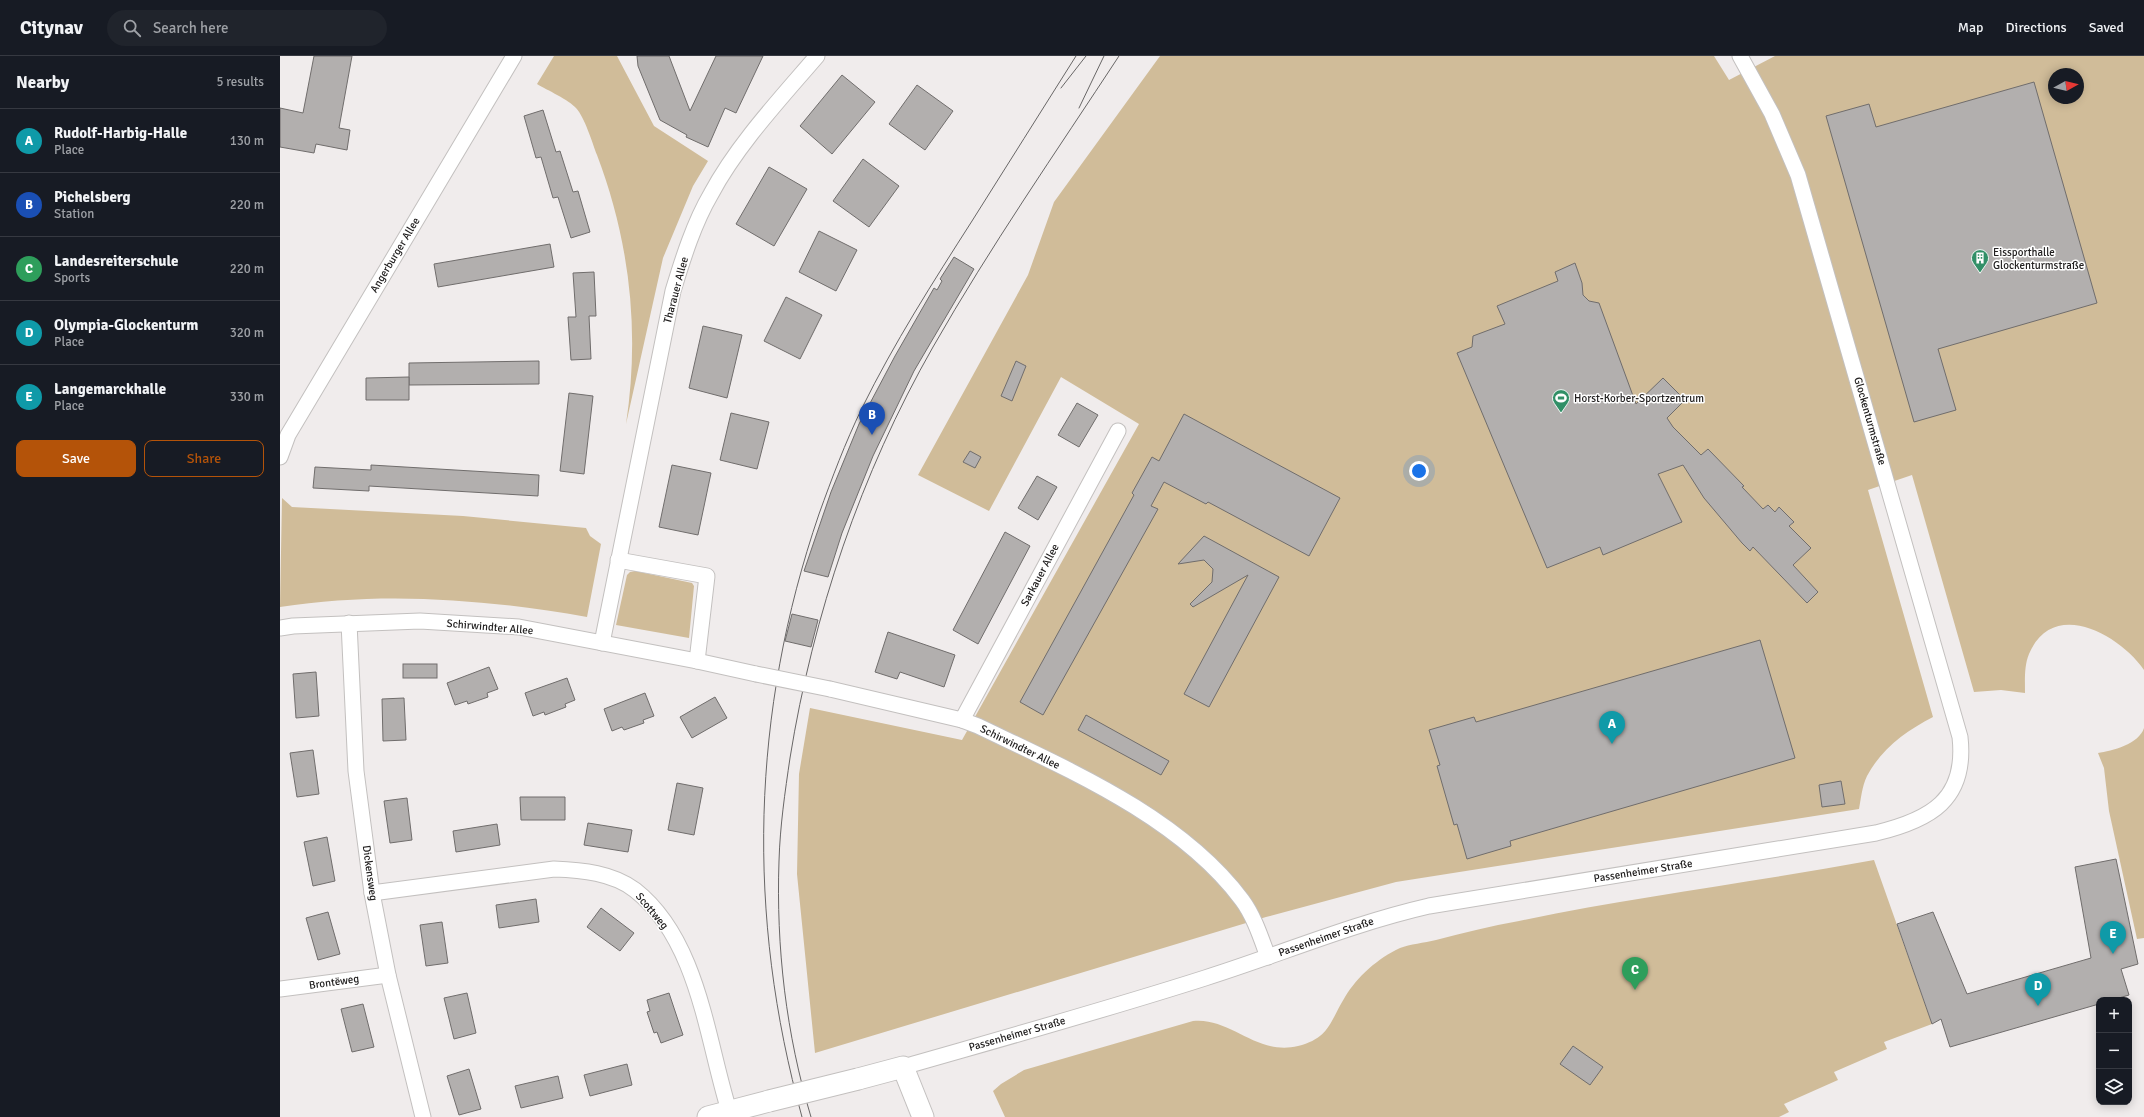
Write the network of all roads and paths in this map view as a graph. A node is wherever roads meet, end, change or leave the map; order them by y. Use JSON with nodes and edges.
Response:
{"nodes":[{"id":1,"x":514,"y":56,"type":"edge"},
{"id":2,"x":817,"y":56,"type":"edge"},
{"id":3,"x":1740,"y":56,"type":"edge"},
{"id":4,"x":1118,"y":431,"type":"dead end"},
{"id":5,"x":280,"y":457,"type":"edge"},
{"id":6,"x":618,"y":560,"type":"junction"},
{"id":7,"x":349,"y":623,"type":"junction"},
{"id":8,"x":280,"y":628,"type":"edge"},
{"id":9,"x":602,"y":644,"type":"junction"},
{"id":10,"x":697,"y":661,"type":"junction"},
{"id":11,"x":962,"y":720,"type":"junction"},
{"id":12,"x":1948,"y":796,"type":"joint"},
{"id":13,"x":372,"y":893,"type":"junction"},
{"id":14,"x":1268,"y":957,"type":"junction"},
{"id":15,"x":388,"y":975,"type":"junction"},
{"id":16,"x":280,"y":989,"type":"edge"},
{"id":17,"x":903,"y":1067,"type":"junction"},
{"id":18,"x":730,"y":1114,"type":"edge"},
{"id":19,"x":423,"y":1117,"type":"edge"},
{"id":20,"x":708,"y":1117,"type":"edge"},
{"id":21,"x":923,"y":1117,"type":"edge"}],
"edges":[{"from":1,"to":5,"type":"street","name":"Angerburger Allee"},
{"from":2,"to":6,"type":"street","name":"Tharauer Allee"},
{"from":3,"to":12,"type":"street","name":"Glockenturmstraße"},
{"from":4,"to":11,"type":"street","name":"Sarkauer Allee"},
{"from":6,"to":9,"type":"street","name":"Tharauer Allee"},
{"from":6,"to":10,"type":"street"},
{"from":7,"to":8,"type":"street","name":"Schirwindter Allee"},
{"from":7,"to":9,"type":"street","name":"Schirwindter Allee"},
{"from":7,"to":13,"type":"street","name":"Dickensweg"},
{"from":9,"to":10,"type":"street","name":"Schirwindter Allee"},
{"from":10,"to":11,"type":"street","name":"Schirwindter Allee","bridge":true},
{"from":11,"to":14,"type":"street","name":"Schirwindter Allee"},
{"from":12,"to":14,"type":"street","name":"Passenheimer Straße"},
{"from":13,"to":15,"type":"street","name":"Dickensweg"},
{"from":13,"to":18,"type":"street","name":"Scottweg"},
{"from":14,"to":17,"type":"street","name":"Passenheimer Straße"},
{"from":15,"to":16,"type":"street","name":"Brontëweg"},
{"from":15,"to":19,"type":"street","name":"Dickensweg"},
{"from":17,"to":18,"type":"street","name":"Passenheimer Straße","bridge":true},
{"from":17,"to":21,"type":"street"},
{"from":18,"to":20,"type":"street","name":"Passenheimer Straße"}]}
